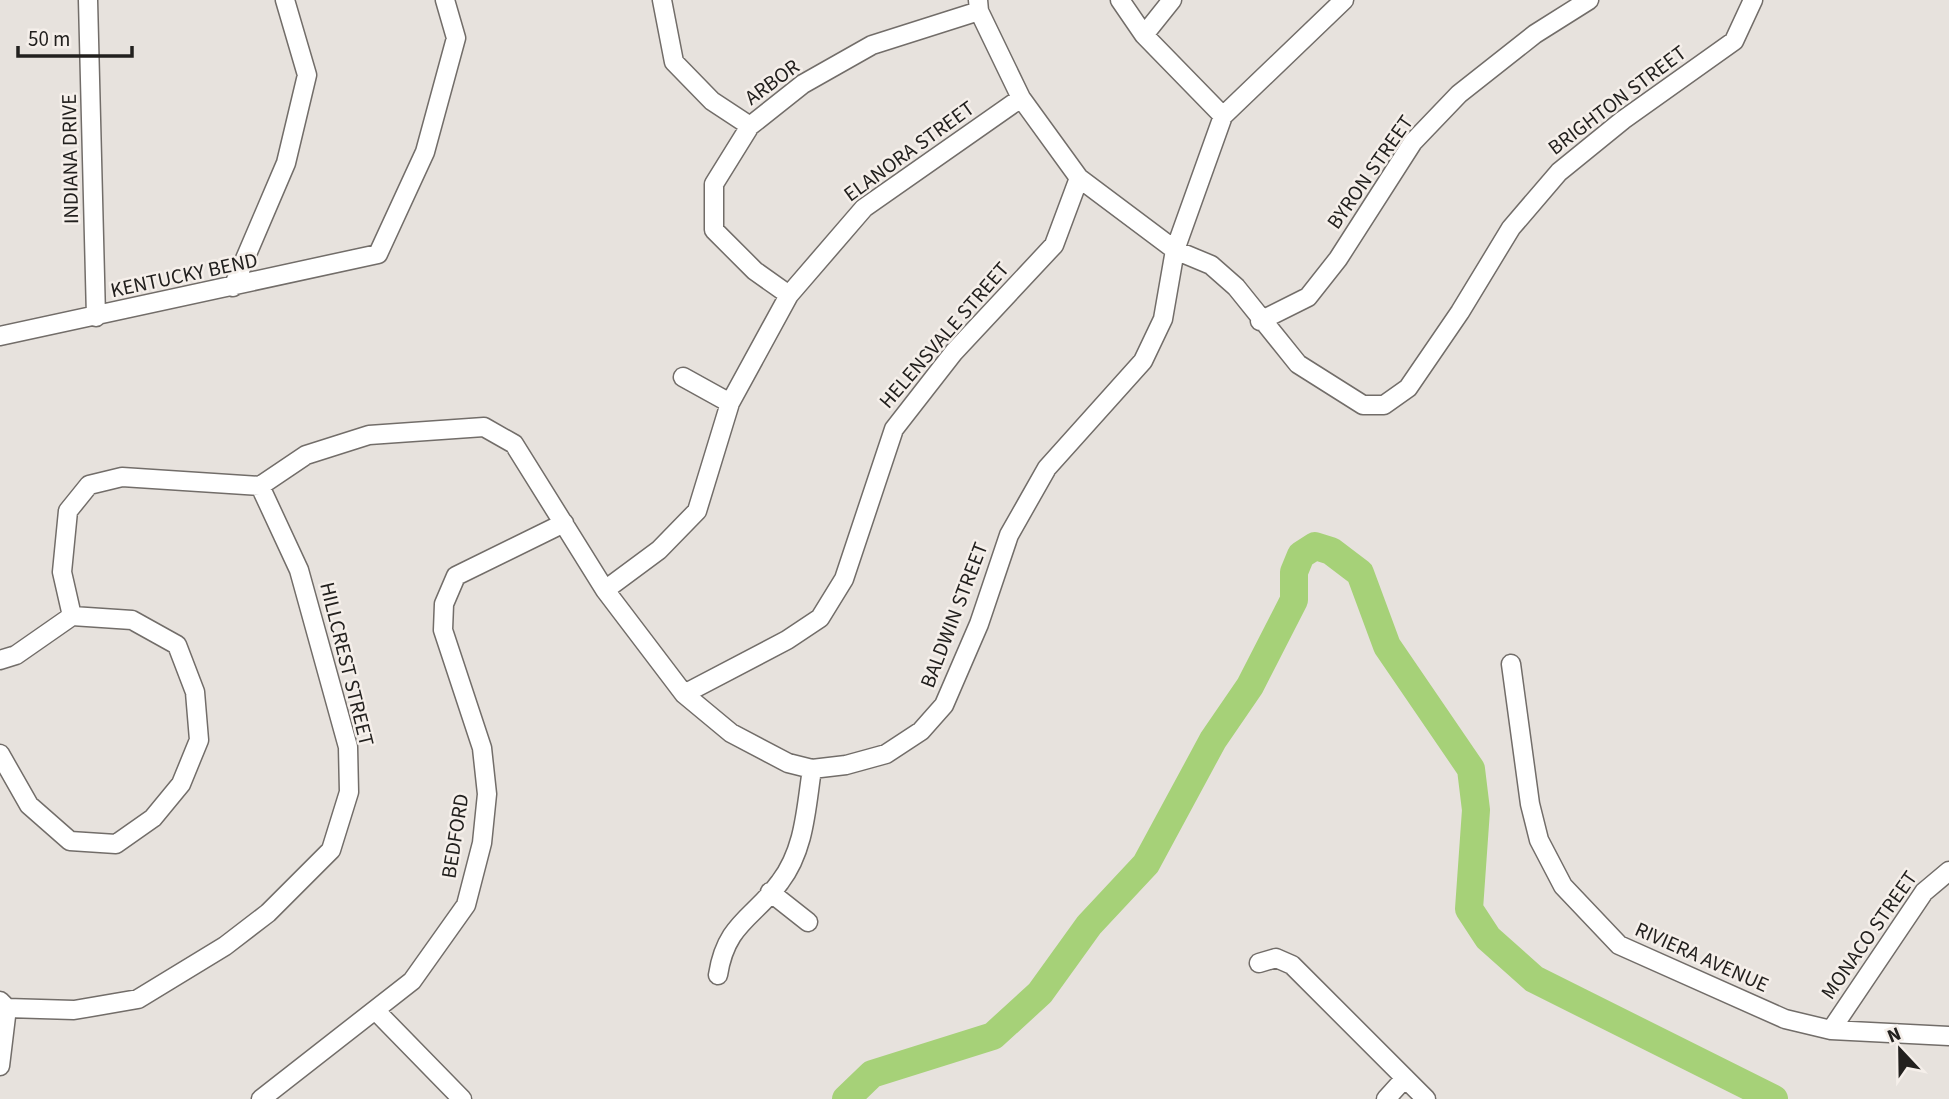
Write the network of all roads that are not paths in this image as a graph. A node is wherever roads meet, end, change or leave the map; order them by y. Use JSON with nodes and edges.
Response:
{"nodes":[{"id":1,"x":88,"y":0,"type":"edge"},
{"id":2,"x":285,"y":0,"type":"edge"},
{"id":3,"x":445,"y":0,"type":"edge"},
{"id":4,"x":662,"y":0,"type":"edge"},
{"id":5,"x":1120,"y":0,"type":"edge"},
{"id":6,"x":1172,"y":0,"type":"edge"},
{"id":7,"x":1344,"y":0,"type":"edge"},
{"id":8,"x":1589,"y":0,"type":"edge"},
{"id":9,"x":1753,"y":0,"type":"edge"},
{"id":10,"x":978,"y":5,"type":"edge"},
{"id":11,"x":1144,"y":35,"type":"junction"},
{"id":12,"x":1021,"y":98,"type":"junction"},
{"id":13,"x":1223,"y":116,"type":"junction"},
{"id":14,"x":750,"y":126,"type":"junction"},
{"id":15,"x":1079,"y":178,"type":"junction"},
{"id":16,"x":1175,"y":250,"type":"junction"},
{"id":17,"x":233,"y":288,"type":"junction"},
{"id":18,"x":789,"y":295,"type":"junction"},
{"id":19,"x":96,"y":317,"type":"junction"},
{"id":20,"x":1260,"y":321,"type":"junction"},
{"id":21,"x":0,"y":336,"type":"edge"},
{"id":22,"x":683,"y":377,"type":"dead end"},
{"id":23,"x":730,"y":403,"type":"junction"},
{"id":24,"x":260,"y":486,"type":"junction"},
{"id":25,"x":564,"y":523,"type":"junction"},
{"id":26,"x":606,"y":590,"type":"junction"},
{"id":27,"x":72,"y":616,"type":"junction"},
{"id":28,"x":0,"y":660,"type":"edge"},
{"id":29,"x":1511,"y":664,"type":"dead end"},
{"id":30,"x":684,"y":694,"type":"junction"},
{"id":31,"x":0,"y":754,"type":"edge"},
{"id":32,"x":812,"y":769,"type":"junction"},
{"id":33,"x":1949,"y":871,"type":"edge"},
{"id":34,"x":770,"y":892,"type":"junction"},
{"id":35,"x":808,"y":922,"type":"dead end"},
{"id":36,"x":1259,"y":963,"type":"dead end"},
{"id":37,"x":718,"y":975,"type":"dead end"},
{"id":38,"x":3,"y":1004,"type":"edge"},
{"id":39,"x":374,"y":1010,"type":"junction"},
{"id":40,"x":1831,"y":1030,"type":"junction"},
{"id":41,"x":1949,"y":1036,"type":"edge"},
{"id":42,"x":0,"y":1066,"type":"edge"},
{"id":43,"x":1405,"y":1078,"type":"junction"},
{"id":44,"x":266,"y":1098,"type":"edge"},
{"id":45,"x":462,"y":1098,"type":"edge"},
{"id":46,"x":1386,"y":1099,"type":"edge"},
{"id":47,"x":1426,"y":1099,"type":"edge"}],
"edges":[{"from":1,"to":19,"type":"street","name":"INDIANA DRIVE"},
{"from":2,"to":17,"type":"street"},
{"from":3,"to":17,"type":"street","name":"KENTUCKY BEND"},
{"from":4,"to":14,"type":"street"},
{"from":5,"to":11,"type":"street"},
{"from":6,"to":11,"type":"street"},
{"from":7,"to":13,"type":"street"},
{"from":8,"to":20,"type":"street","name":"BYRON STREET"},
{"from":9,"to":20,"type":"street","name":"BRIGHTON STREET"},
{"from":10,"to":12,"type":"street"},
{"from":10,"to":14,"type":"street","name":"ARBOR"},
{"from":11,"to":13,"type":"street"},
{"from":12,"to":15,"type":"street"},
{"from":12,"to":18,"type":"street","name":"ELANORA STREET"},
{"from":13,"to":16,"type":"street","name":"BALDWIN STREET"},
{"from":14,"to":18,"type":"street","name":"ARBOR"},
{"from":15,"to":16,"type":"street"},
{"from":15,"to":30,"type":"street","name":"HELENSVALE STREET"},
{"from":16,"to":20,"type":"street"},
{"from":16,"to":32,"type":"street","name":"BALDWIN STREET"},
{"from":17,"to":19,"type":"street","name":"KENTUCKY BEND"},
{"from":18,"to":23,"type":"street","name":"ELANORA STREET"},
{"from":19,"to":21,"type":"street","name":"KENTUCKY BEND"},
{"from":22,"to":23,"type":"street"},
{"from":23,"to":26,"type":"street","name":"ELANORA STREET"},
{"from":24,"to":25,"type":"street","name":"BALDWIN STREET"},
{"from":24,"to":27,"type":"street"},
{"from":24,"to":38,"type":"street","name":"HILLCREST STREET"},
{"from":25,"to":26,"type":"street","name":"BALDWIN STREET"},
{"from":25,"to":39,"type":"street","name":"BEDFORD"},
{"from":26,"to":30,"type":"street","name":"BALDWIN STREET"},
{"from":27,"to":28,"type":"street"},
{"from":27,"to":31,"type":"street"},
{"from":29,"to":40,"type":"street","name":"RIVIERA AVENUE"},
{"from":30,"to":32,"type":"street","name":"BALDWIN STREET"},
{"from":32,"to":34,"type":"street"},
{"from":33,"to":40,"type":"street","name":"MONACO STREET"},
{"from":34,"to":35,"type":"street"},
{"from":34,"to":37,"type":"street"},
{"from":36,"to":43,"type":"street"},
{"from":38,"to":42,"type":"street"},
{"from":39,"to":44,"type":"street","name":"BEDFORD"},
{"from":39,"to":45,"type":"street"},
{"from":40,"to":41,"type":"street","name":"RIVIERA AVENUE"},
{"from":43,"to":46,"type":"street"},
{"from":43,"to":47,"type":"street"}]}
